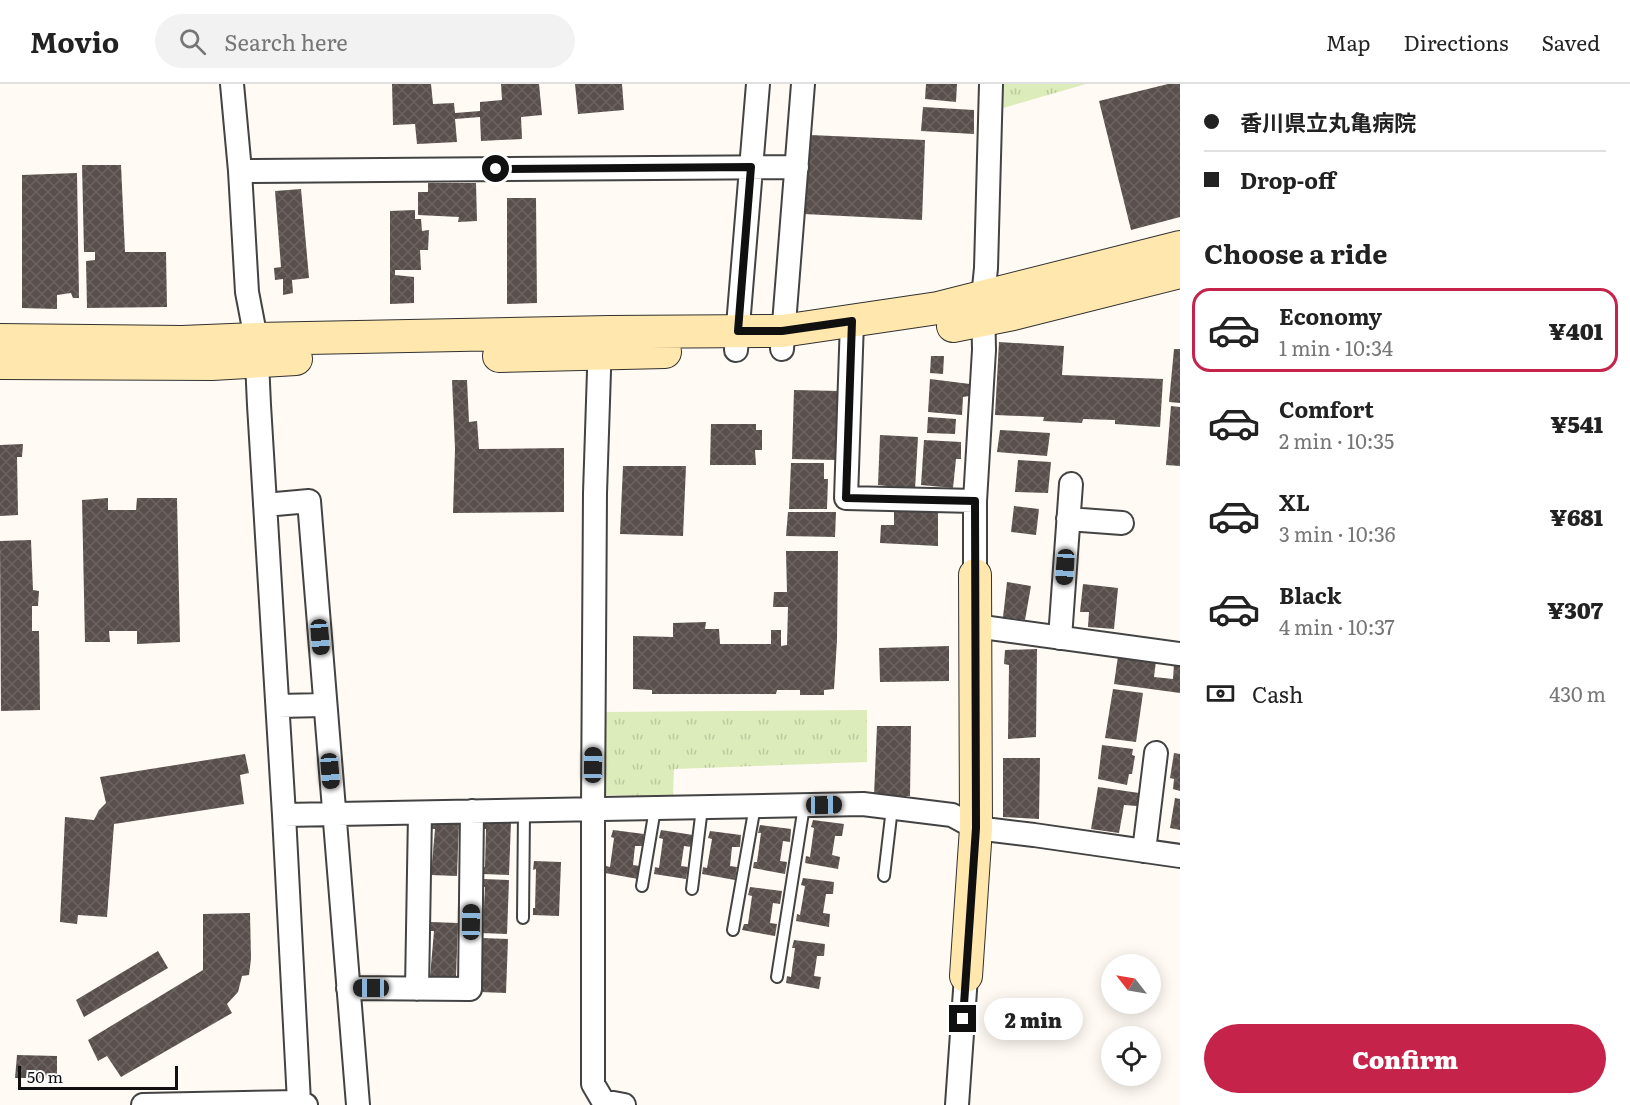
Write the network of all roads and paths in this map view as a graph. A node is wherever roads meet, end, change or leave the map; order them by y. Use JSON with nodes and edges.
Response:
{"nodes":[{"id":1,"x":232,"y":84,"type":"edge"},
{"id":2,"x":758,"y":84,"type":"edge"},
{"id":3,"x":803,"y":84,"type":"edge"},
{"id":4,"x":991,"y":84,"type":"edge"},
{"id":5,"x":751,"y":167,"type":"junction"},
{"id":6,"x":797,"y":167,"type":"junction"},
{"id":7,"x":240,"y":171,"type":"junction"},
{"id":8,"x":1180,"y":247,"type":"edge"},
{"id":9,"x":1180,"y":272,"type":"edge"},
{"id":10,"x":983,"y":309,"type":"junction"},
{"id":11,"x":852,"y":331,"type":"junction"},
{"id":12,"x":0,"y":340,"type":"edge"},
{"id":13,"x":782,"y":340,"type":"junction"},
{"id":14,"x":737,"y":341,"type":"junction"},
{"id":15,"x":598,"y":343,"type":"junction"},
{"id":16,"x":257,"y":350,"type":"junction"},
{"id":17,"x":0,"y":363,"type":"edge"},
{"id":18,"x":1071,"y":484,"type":"dead end"},
{"id":19,"x":975,"y":501,"type":"junction"},
{"id":20,"x":265,"y":505,"type":"junction"},
{"id":21,"x":1068,"y":519,"type":"junction"},
{"id":22,"x":1122,"y":523,"type":"dead end"},
{"id":23,"x":975,"y":575,"type":"joint"},
{"id":24,"x":975,"y":626,"type":"junction"},
{"id":25,"x":1060,"y":638,"type":"junction"},
{"id":26,"x":1180,"y":654,"type":"edge"},
{"id":27,"x":325,"y":705,"type":"junction"},
{"id":28,"x":278,"y":706,"type":"junction"},
{"id":29,"x":1156,"y":753,"type":"dead end"},
{"id":30,"x":804,"y":806,"type":"junction"},
{"id":31,"x":755,"y":807,"type":"junction"},
{"id":32,"x":702,"y":808,"type":"junction"},
{"id":33,"x":892,"y":808,"type":"junction"},
{"id":34,"x":655,"y":809,"type":"junction"},
{"id":35,"x":524,"y":810,"type":"junction"},
{"id":36,"x":593,"y":810,"type":"junction"},
{"id":37,"x":472,"y":811,"type":"junction"},
{"id":38,"x":420,"y":813,"type":"junction"},
{"id":39,"x":284,"y":815,"type":"junction"},
{"id":40,"x":334,"y":815,"type":"junction"},
{"id":41,"x":976,"y":828,"type":"junction"},
{"id":42,"x":1144,"y":850,"type":"junction"},
{"id":43,"x":1180,"y":856,"type":"edge"},
{"id":44,"x":884,"y":876,"type":"dead end"},
{"id":45,"x":642,"y":886,"type":"dead end"},
{"id":46,"x":692,"y":889,"type":"dead end"},
{"id":47,"x":523,"y":918,"type":"dead end"},
{"id":48,"x":733,"y":930,"type":"dead end"},
{"id":49,"x":777,"y":976,"type":"dead end"},
{"id":50,"x":966,"y":976,"type":"joint"},
{"id":51,"x":348,"y":988,"type":"junction"},
{"id":52,"x":417,"y":989,"type":"junction"},
{"id":53,"x":303,"y":1104,"type":"edge"},
{"id":54,"x":143,"y":1105,"type":"edge"},
{"id":55,"x":358,"y":1105,"type":"edge"},
{"id":56,"x":624,"y":1105,"type":"edge"},
{"id":57,"x":957,"y":1105,"type":"edge"}],
"edges":[{"from":1,"to":7,"type":"street"},
{"from":2,"to":5,"type":"street"},
{"from":3,"to":6,"type":"street"},
{"from":4,"to":10,"type":"street"},
{"from":5,"to":6,"type":"street"},
{"from":5,"to":7,"type":"street"},
{"from":5,"to":14,"type":"street"},
{"from":6,"to":13,"type":"street"},
{"from":7,"to":16,"type":"street"},
{"from":8,"to":10,"type":"street"},
{"from":9,"to":10,"type":"street"},
{"from":10,"to":11,"type":"street"},
{"from":10,"to":19,"type":"street"},
{"from":11,"to":13,"type":"street"},
{"from":11,"to":19,"type":"street"},
{"from":12,"to":16,"type":"street"},
{"from":13,"to":14,"type":"street"},
{"from":14,"to":15,"type":"street"},
{"from":15,"to":16,"type":"street"},
{"from":15,"to":36,"type":"street"},
{"from":16,"to":17,"type":"street"},
{"from":16,"to":20,"type":"street"},
{"from":18,"to":21,"type":"street"},
{"from":19,"to":23,"type":"street"},
{"from":20,"to":27,"type":"street"},
{"from":20,"to":28,"type":"street"},
{"from":21,"to":22,"type":"street"},
{"from":21,"to":25,"type":"street"},
{"from":23,"to":24,"type":"street"},
{"from":24,"to":25,"type":"street"},
{"from":24,"to":41,"type":"street"},
{"from":25,"to":26,"type":"street"},
{"from":27,"to":28,"type":"street"},
{"from":27,"to":40,"type":"street"},
{"from":28,"to":39,"type":"street"},
{"from":29,"to":42,"type":"street"},
{"from":30,"to":31,"type":"street"},
{"from":30,"to":33,"type":"street"},
{"from":30,"to":49,"type":"lane"},
{"from":31,"to":32,"type":"street"},
{"from":31,"to":48,"type":"lane"},
{"from":32,"to":34,"type":"street"},
{"from":32,"to":46,"type":"lane"},
{"from":33,"to":41,"type":"street"},
{"from":33,"to":44,"type":"lane"},
{"from":34,"to":36,"type":"street"},
{"from":34,"to":45,"type":"lane"},
{"from":35,"to":36,"type":"street"},
{"from":35,"to":37,"type":"street"},
{"from":35,"to":47,"type":"lane"},
{"from":36,"to":56,"type":"street"},
{"from":37,"to":38,"type":"street"},
{"from":37,"to":52,"type":"street"},
{"from":38,"to":40,"type":"street"},
{"from":38,"to":52,"type":"street"},
{"from":39,"to":40,"type":"street"},
{"from":39,"to":53,"type":"street"},
{"from":40,"to":51,"type":"street"},
{"from":41,"to":42,"type":"street"},
{"from":41,"to":50,"type":"street"},
{"from":42,"to":43,"type":"street"},
{"from":50,"to":57,"type":"street"},
{"from":51,"to":52,"type":"street"},
{"from":51,"to":55,"type":"street"},
{"from":53,"to":54,"type":"street"}]}
